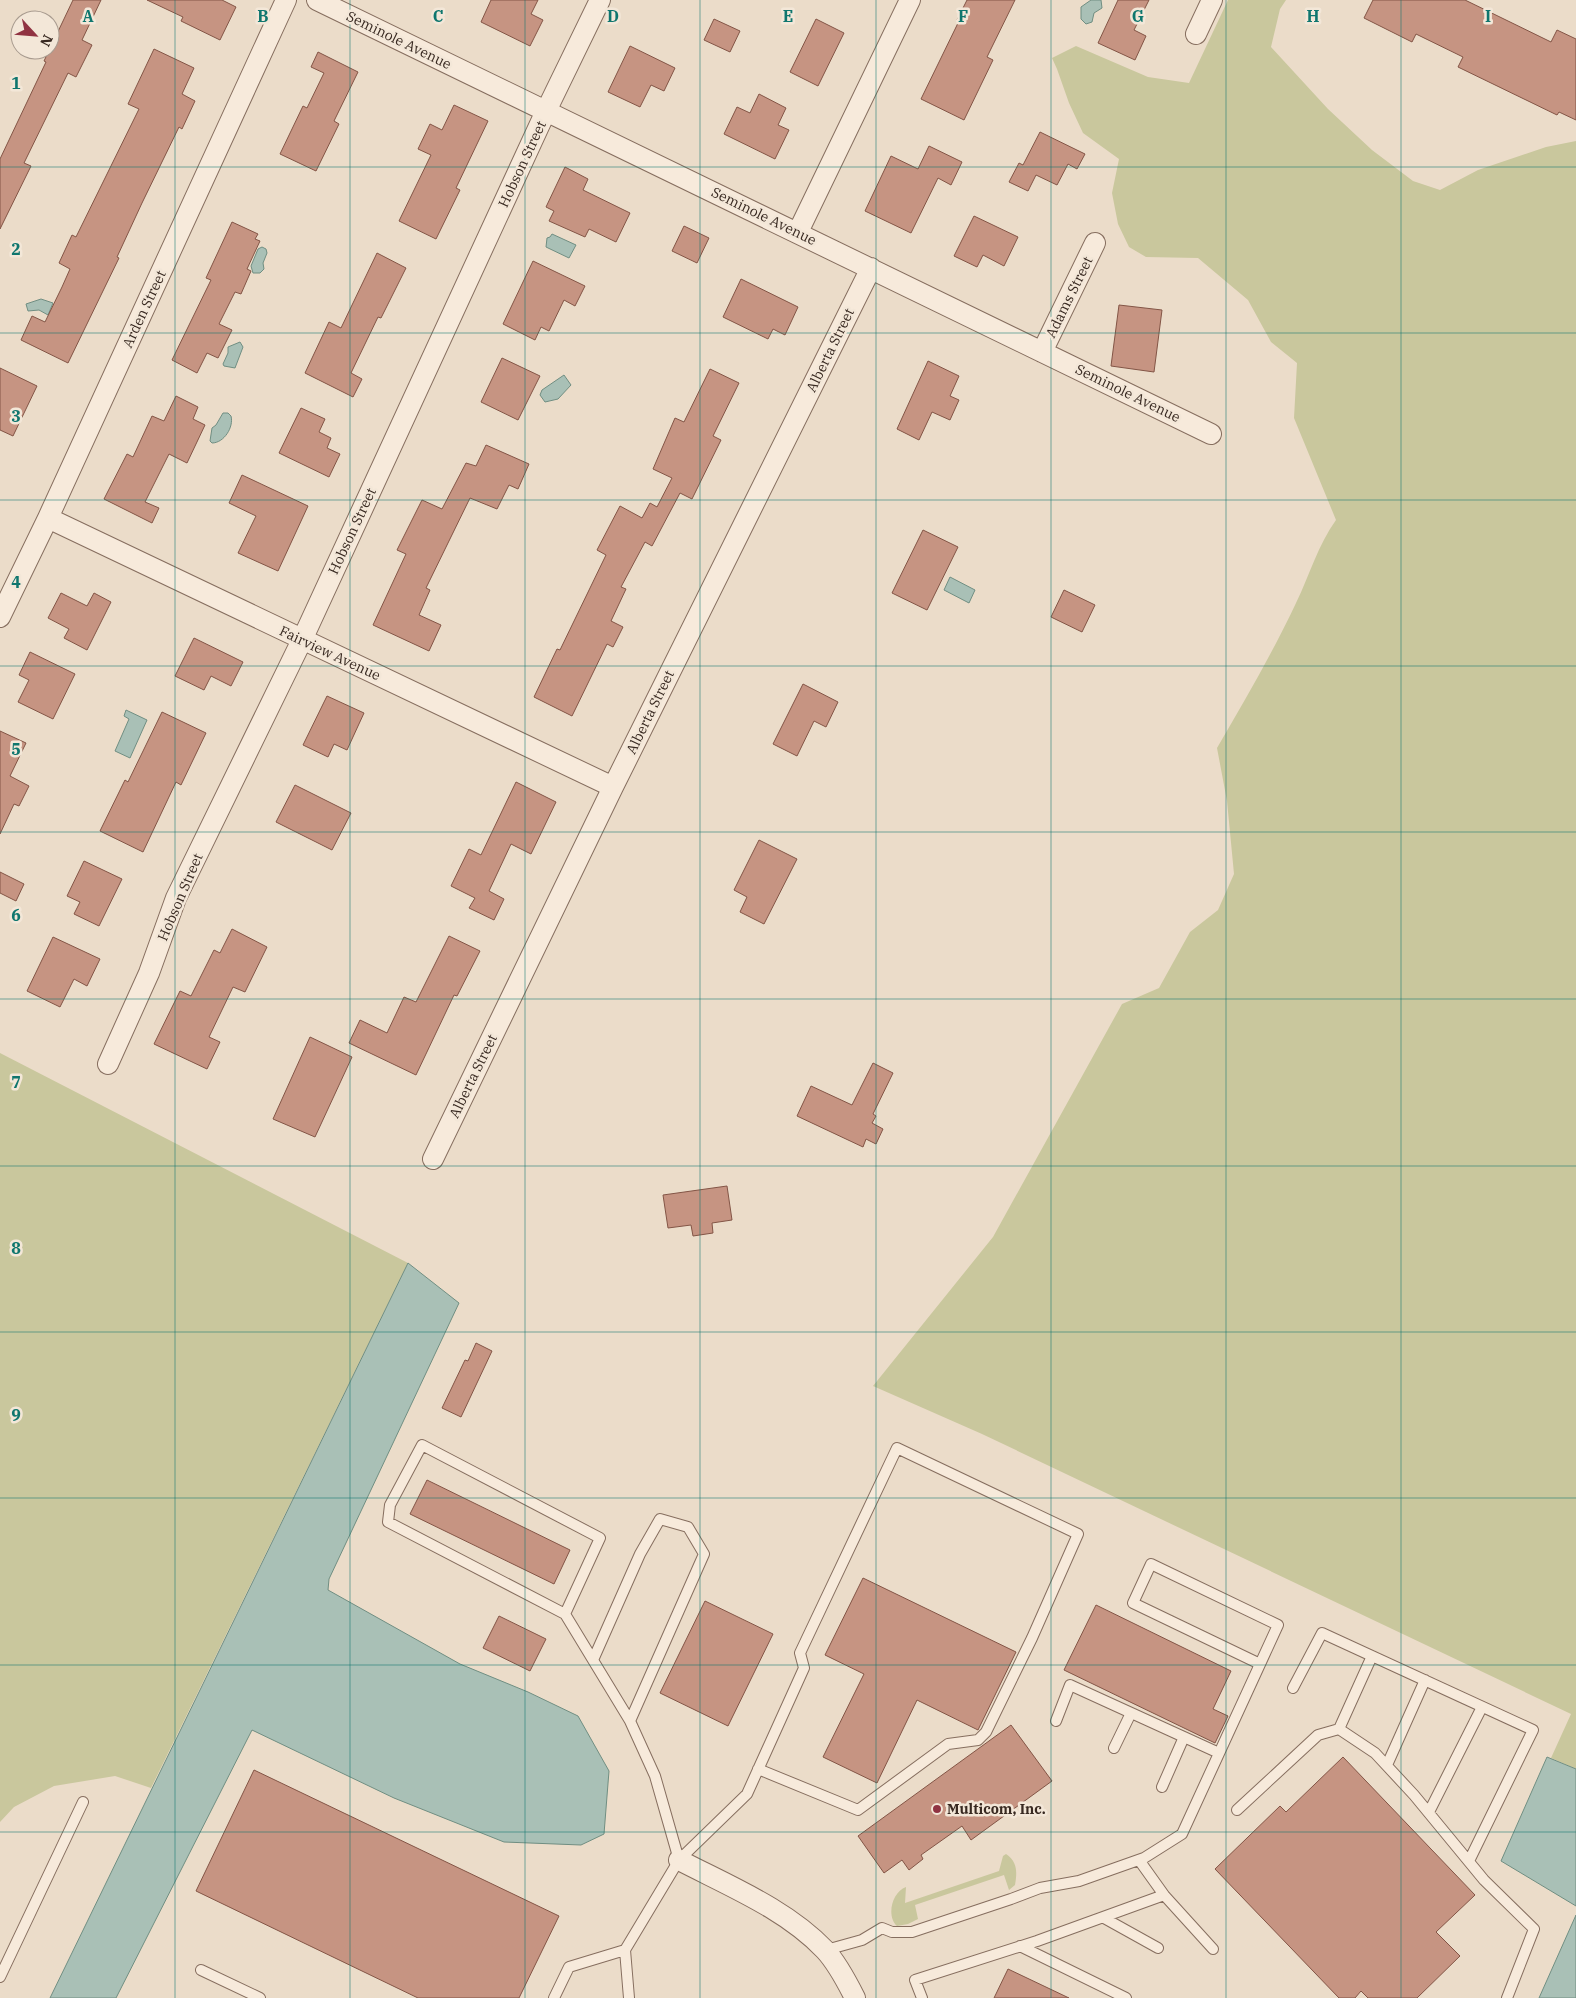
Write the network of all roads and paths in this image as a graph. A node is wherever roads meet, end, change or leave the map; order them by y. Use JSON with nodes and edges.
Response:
{"nodes":[{"id":1,"x":286,"y":0,"type":"edge"},
{"id":2,"x":317,"y":0,"type":"edge"},
{"id":3,"x":600,"y":0,"type":"edge"},
{"id":4,"x":910,"y":0,"type":"edge"},
{"id":5,"x":1212,"y":0,"type":"edge"},
{"id":6,"x":1196,"y":34,"type":"dead end"},
{"id":7,"x":546,"y":111,"type":"junction"},
{"id":8,"x":798,"y":232,"type":"junction"},
{"id":9,"x":1095,"y":243,"type":"dead end"},
{"id":10,"x":871,"y":268,"type":"junction"},
{"id":11,"x":1042,"y":352,"type":"junction"},
{"id":12,"x":1211,"y":434,"type":"dead end"},
{"id":13,"x":48,"y":518,"type":"junction"},
{"id":14,"x":0,"y":618,"type":"edge"},
{"id":15,"x":302,"y":640,"type":"junction"},
{"id":16,"x":613,"y":787,"type":"junction"},
{"id":17,"x":108,"y":1064,"type":"dead end"},
{"id":18,"x":433,"y":1159,"type":"dead end"},
{"id":19,"x":565,"y":1614,"type":"junction"},
{"id":20,"x":1372,"y":1656,"type":"junction"},
{"id":21,"x":593,"y":1660,"type":"junction"},
{"id":22,"x":1260,"y":1664,"type":"junction"},
{"id":23,"x":1425,"y":1680,"type":"junction"},
{"id":24,"x":1293,"y":1688,"type":"dead end"},
{"id":25,"x":1482,"y":1707,"type":"junction"},
{"id":26,"x":1131,"y":1713,"type":"junction"},
{"id":27,"x":630,"y":1721,"type":"junction"},
{"id":28,"x":1056,"y":1721,"type":"dead end"},
{"id":29,"x":1340,"y":1729,"type":"junction"},
{"id":30,"x":1184,"y":1737,"type":"junction"},
{"id":31,"x":1114,"y":1748,"type":"dead end"},
{"id":32,"x":1219,"y":1753,"type":"junction"},
{"id":33,"x":1387,"y":1765,"type":"junction"},
{"id":34,"x":758,"y":1769,"type":"junction"},
{"id":35,"x":1162,"y":1787,"type":"dead end"},
{"id":36,"x":83,"y":1802,"type":"dead end"},
{"id":37,"x":1237,"y":1810,"type":"dead end"},
{"id":38,"x":1429,"y":1812,"type":"junction"},
{"id":39,"x":679,"y":1860,"type":"junction"},
{"id":40,"x":1138,"y":1860,"type":"junction"},
{"id":41,"x":1469,"y":1861,"type":"junction"},
{"id":42,"x":1164,"y":1895,"type":"junction"},
{"id":43,"x":1104,"y":1918,"type":"junction"},
{"id":44,"x":1020,"y":1946,"type":"junction"},
{"id":45,"x":1158,"y":1948,"type":"dead end"},
{"id":46,"x":1213,"y":1949,"type":"dead end"},
{"id":47,"x":625,"y":1950,"type":"junction"},
{"id":48,"x":826,"y":1950,"type":"junction"},
{"id":49,"x":201,"y":1970,"type":"dead end"},
{"id":50,"x":0,"y":1977,"type":"edge"},
{"id":51,"x":260,"y":1998,"type":"edge"},
{"id":52,"x":554,"y":1998,"type":"edge"},
{"id":53,"x":629,"y":1998,"type":"edge"},
{"id":54,"x":855,"y":1998,"type":"edge"},
{"id":55,"x":922,"y":1998,"type":"edge"},
{"id":56,"x":1126,"y":1998,"type":"edge"},
{"id":57,"x":1507,"y":1998,"type":"edge"}],
"edges":[{"from":1,"to":13,"type":"street","name":"Arden Street"},
{"from":2,"to":7,"type":"street","name":"Seminole Avenue"},
{"from":3,"to":7,"type":"street","name":"Hobson Street"},
{"from":4,"to":8,"type":"street"},
{"from":5,"to":6,"type":"street"},
{"from":7,"to":8,"type":"street","name":"Seminole Avenue"},
{"from":7,"to":15,"type":"street","name":"Hobson Street"},
{"from":8,"to":10,"type":"street","name":"Seminole Avenue"},
{"from":9,"to":11,"type":"street","name":"Adams Street"},
{"from":10,"to":11,"type":"street","name":"Seminole Avenue"},
{"from":10,"to":16,"type":"street","name":"Alberta Street"},
{"from":11,"to":12,"type":"street","name":"Seminole Avenue"},
{"from":13,"to":14,"type":"street","name":"Arden Street"},
{"from":13,"to":15,"type":"street","name":"Fairview Avenue"},
{"from":15,"to":16,"type":"street","name":"Fairview Avenue"},
{"from":15,"to":17,"type":"street","name":"Hobson Street"},
{"from":16,"to":18,"type":"street","name":"Alberta Street"},
{"from":19,"to":19,"type":"lane"},
{"from":19,"to":21,"type":"lane"},
{"from":20,"to":23,"type":"lane"},
{"from":20,"to":24,"type":"lane"},
{"from":20,"to":29,"type":"lane"},
{"from":21,"to":27,"type":"lane"},
{"from":21,"to":27,"type":"lane"},
{"from":22,"to":22,"type":"lane"},
{"from":22,"to":32,"type":"lane"},
{"from":23,"to":25,"type":"lane"},
{"from":23,"to":33,"type":"lane"},
{"from":25,"to":38,"type":"lane"},
{"from":25,"to":41,"type":"lane"},
{"from":26,"to":28,"type":"lane"},
{"from":26,"to":30,"type":"lane"},
{"from":26,"to":31,"type":"lane"},
{"from":27,"to":39,"type":"lane"},
{"from":29,"to":33,"type":"lane"},
{"from":29,"to":37,"type":"lane"},
{"from":30,"to":32,"type":"lane"},
{"from":30,"to":35,"type":"lane"},
{"from":32,"to":40,"type":"lane"},
{"from":33,"to":38,"type":"lane"},
{"from":34,"to":34,"type":"lane"},
{"from":34,"to":39,"type":"lane"},
{"from":36,"to":50,"type":"lane"},
{"from":38,"to":41,"type":"lane"},
{"from":39,"to":47,"type":"lane"},
{"from":39,"to":48,"type":"street"},
{"from":40,"to":42,"type":"lane"},
{"from":40,"to":48,"type":"lane"},
{"from":41,"to":57,"type":"lane"},
{"from":42,"to":43,"type":"lane"},
{"from":42,"to":46,"type":"lane"},
{"from":43,"to":44,"type":"lane"},
{"from":43,"to":45,"type":"lane"},
{"from":44,"to":55,"type":"lane"},
{"from":44,"to":56,"type":"lane"},
{"from":47,"to":52,"type":"lane"},
{"from":47,"to":53,"type":"lane"},
{"from":48,"to":54,"type":"street"},
{"from":49,"to":51,"type":"lane"}]}
